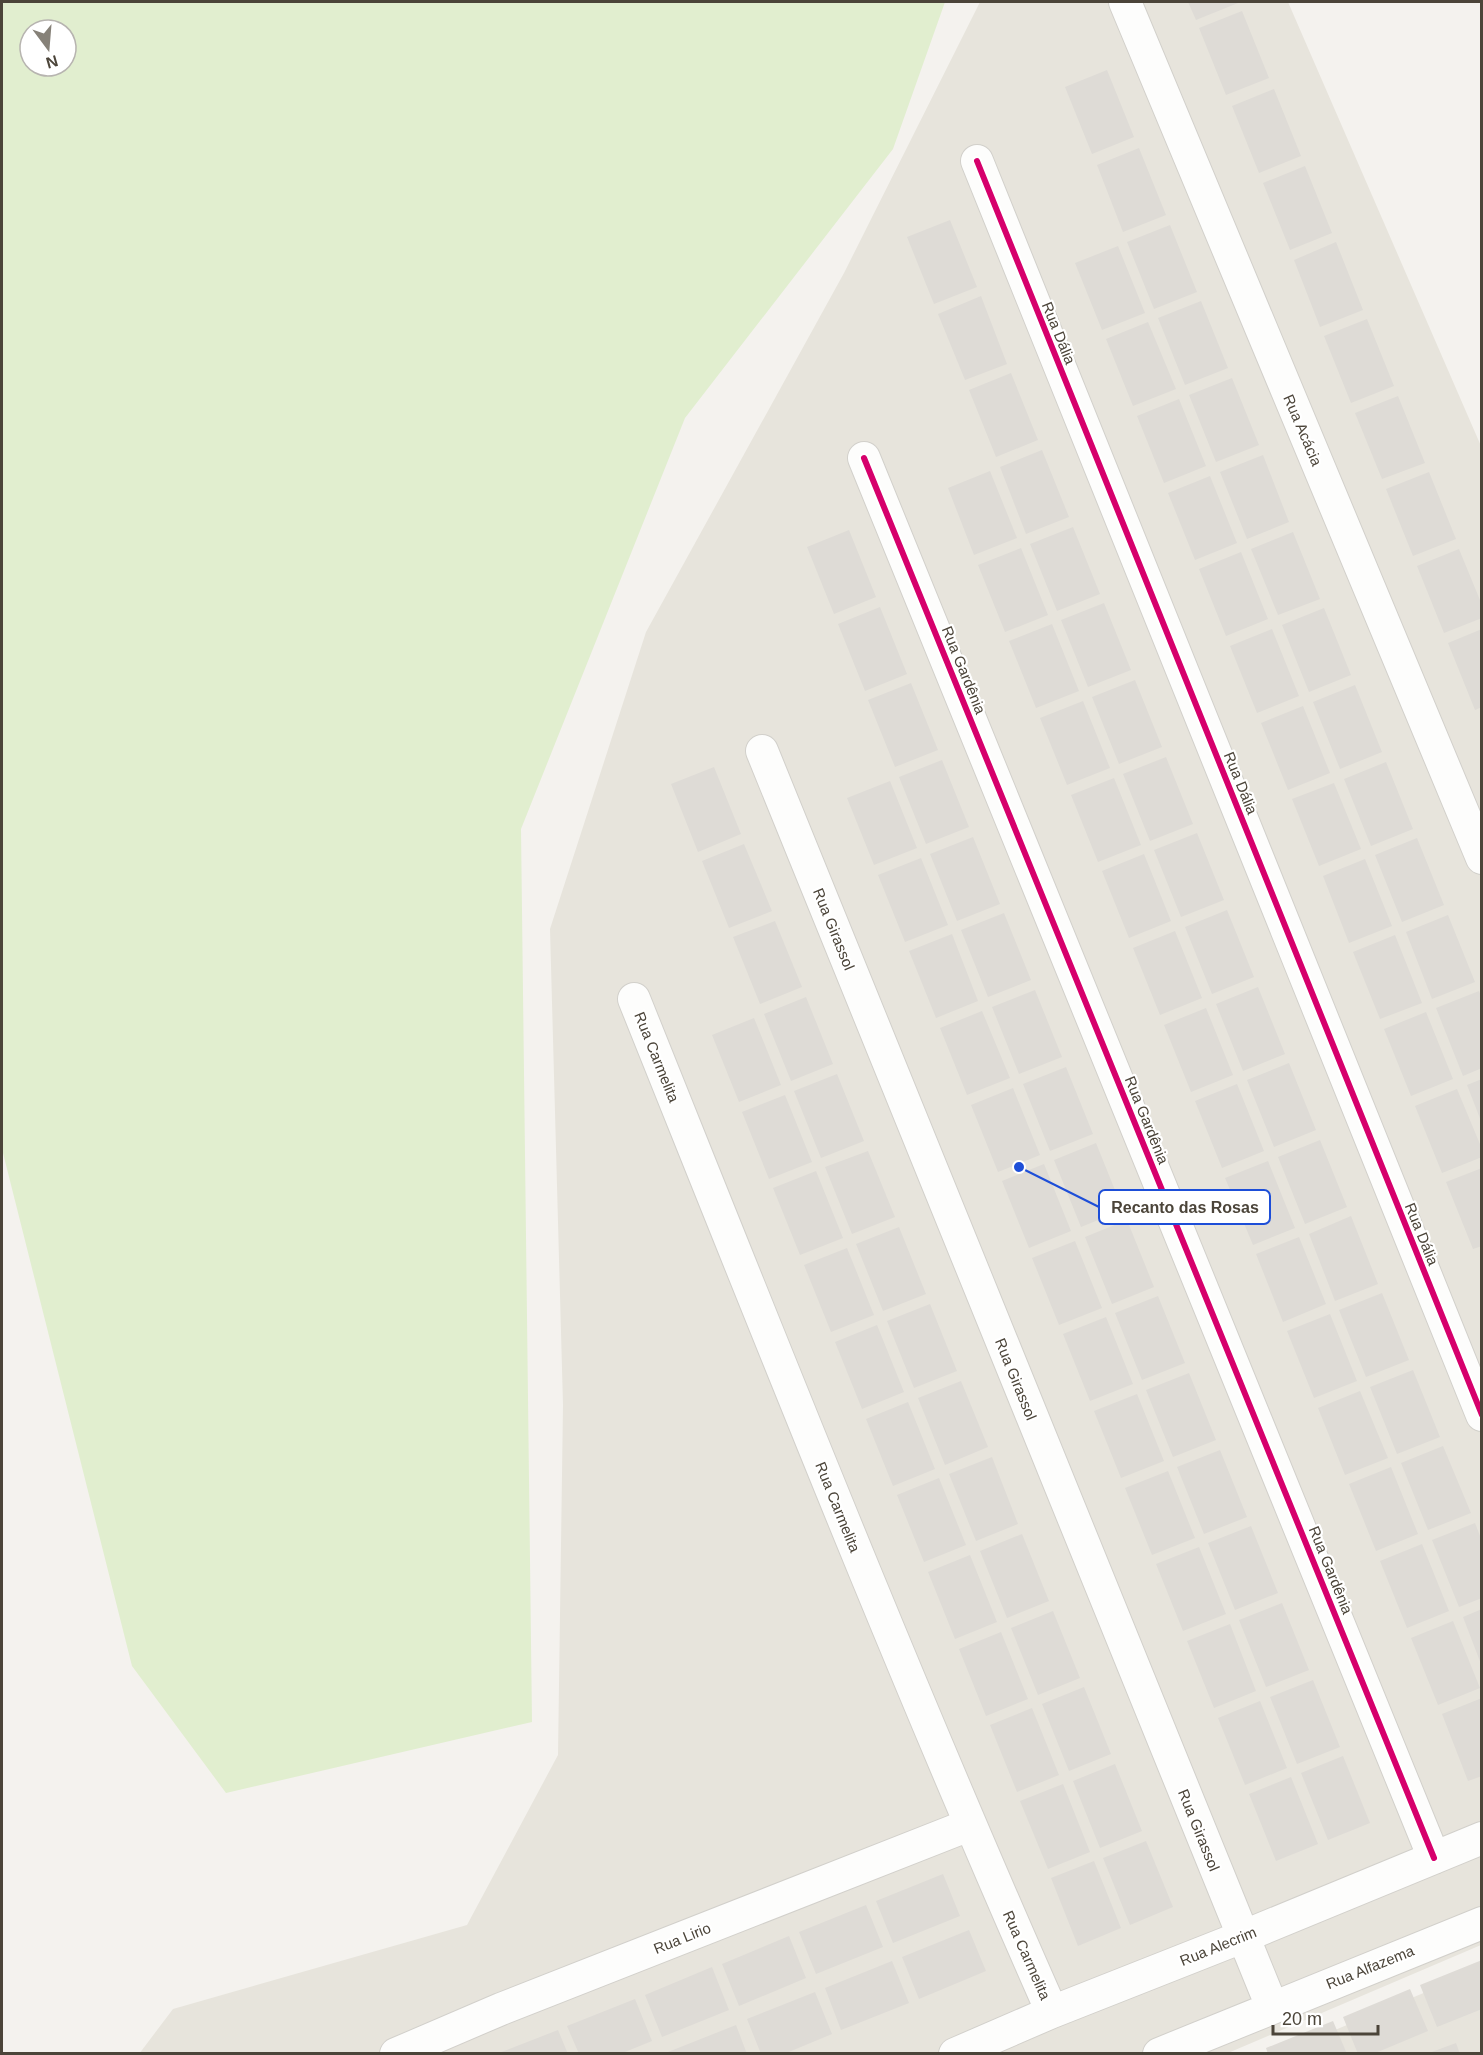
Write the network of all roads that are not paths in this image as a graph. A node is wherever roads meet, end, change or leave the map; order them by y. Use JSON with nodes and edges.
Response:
{"nodes":[{"id":1,"x":1125,"y":2,"type":"edge"},
{"id":2,"x":977,"y":161,"type":"dead end"},
{"id":3,"x":864,"y":458,"type":"dead end"},
{"id":4,"x":762,"y":751,"type":"dead end"},
{"id":5,"x":1482,"y":858,"type":"edge"},
{"id":6,"x":634,"y":999,"type":"dead end"},
{"id":7,"x":1482,"y":1415,"type":"edge"},
{"id":8,"x":969,"y":1825,"type":"junction"},
{"id":9,"x":1482,"y":1838,"type":"edge"},
{"id":10,"x":1434,"y":1858,"type":"junction"},
{"id":11,"x":1482,"y":1923,"type":"edge"},
{"id":12,"x":1242,"y":1937,"type":"junction"},
{"id":13,"x":1272,"y":2007,"type":"junction"},
{"id":14,"x":1052,"y":2012,"type":"junction"},
{"id":15,"x":396,"y":2054,"type":"edge"},
{"id":16,"x":955,"y":2054,"type":"edge"},
{"id":17,"x":1159,"y":2054,"type":"edge"}],
"edges":[{"from":1,"to":5,"type":"street","name":"Rua Acácia"},
{"from":2,"to":7,"type":"street","name":"Rua Dália"},
{"from":3,"to":10,"type":"street","name":"Rua Gardênia"},
{"from":4,"to":12,"type":"street","name":"Rua Girassol"},
{"from":6,"to":8,"type":"street","name":"Rua Carmelita"},
{"from":8,"to":14,"type":"street","name":"Rua Carmelita"},
{"from":8,"to":15,"type":"street","name":"Rua Lirio"},
{"from":9,"to":10,"type":"street","name":"Rua Alecrim"},
{"from":10,"to":12,"type":"street","name":"Rua Alecrim"},
{"from":11,"to":13,"type":"street","name":"Rua Alfazema"},
{"from":12,"to":13,"type":"street","name":"Rua Girassol"},
{"from":12,"to":14,"type":"street","name":"Rua Alecrim"},
{"from":13,"to":17,"type":"street","name":"Rua Alfazema"},
{"from":14,"to":16,"type":"street","name":"Rua Alecrim"}]}
